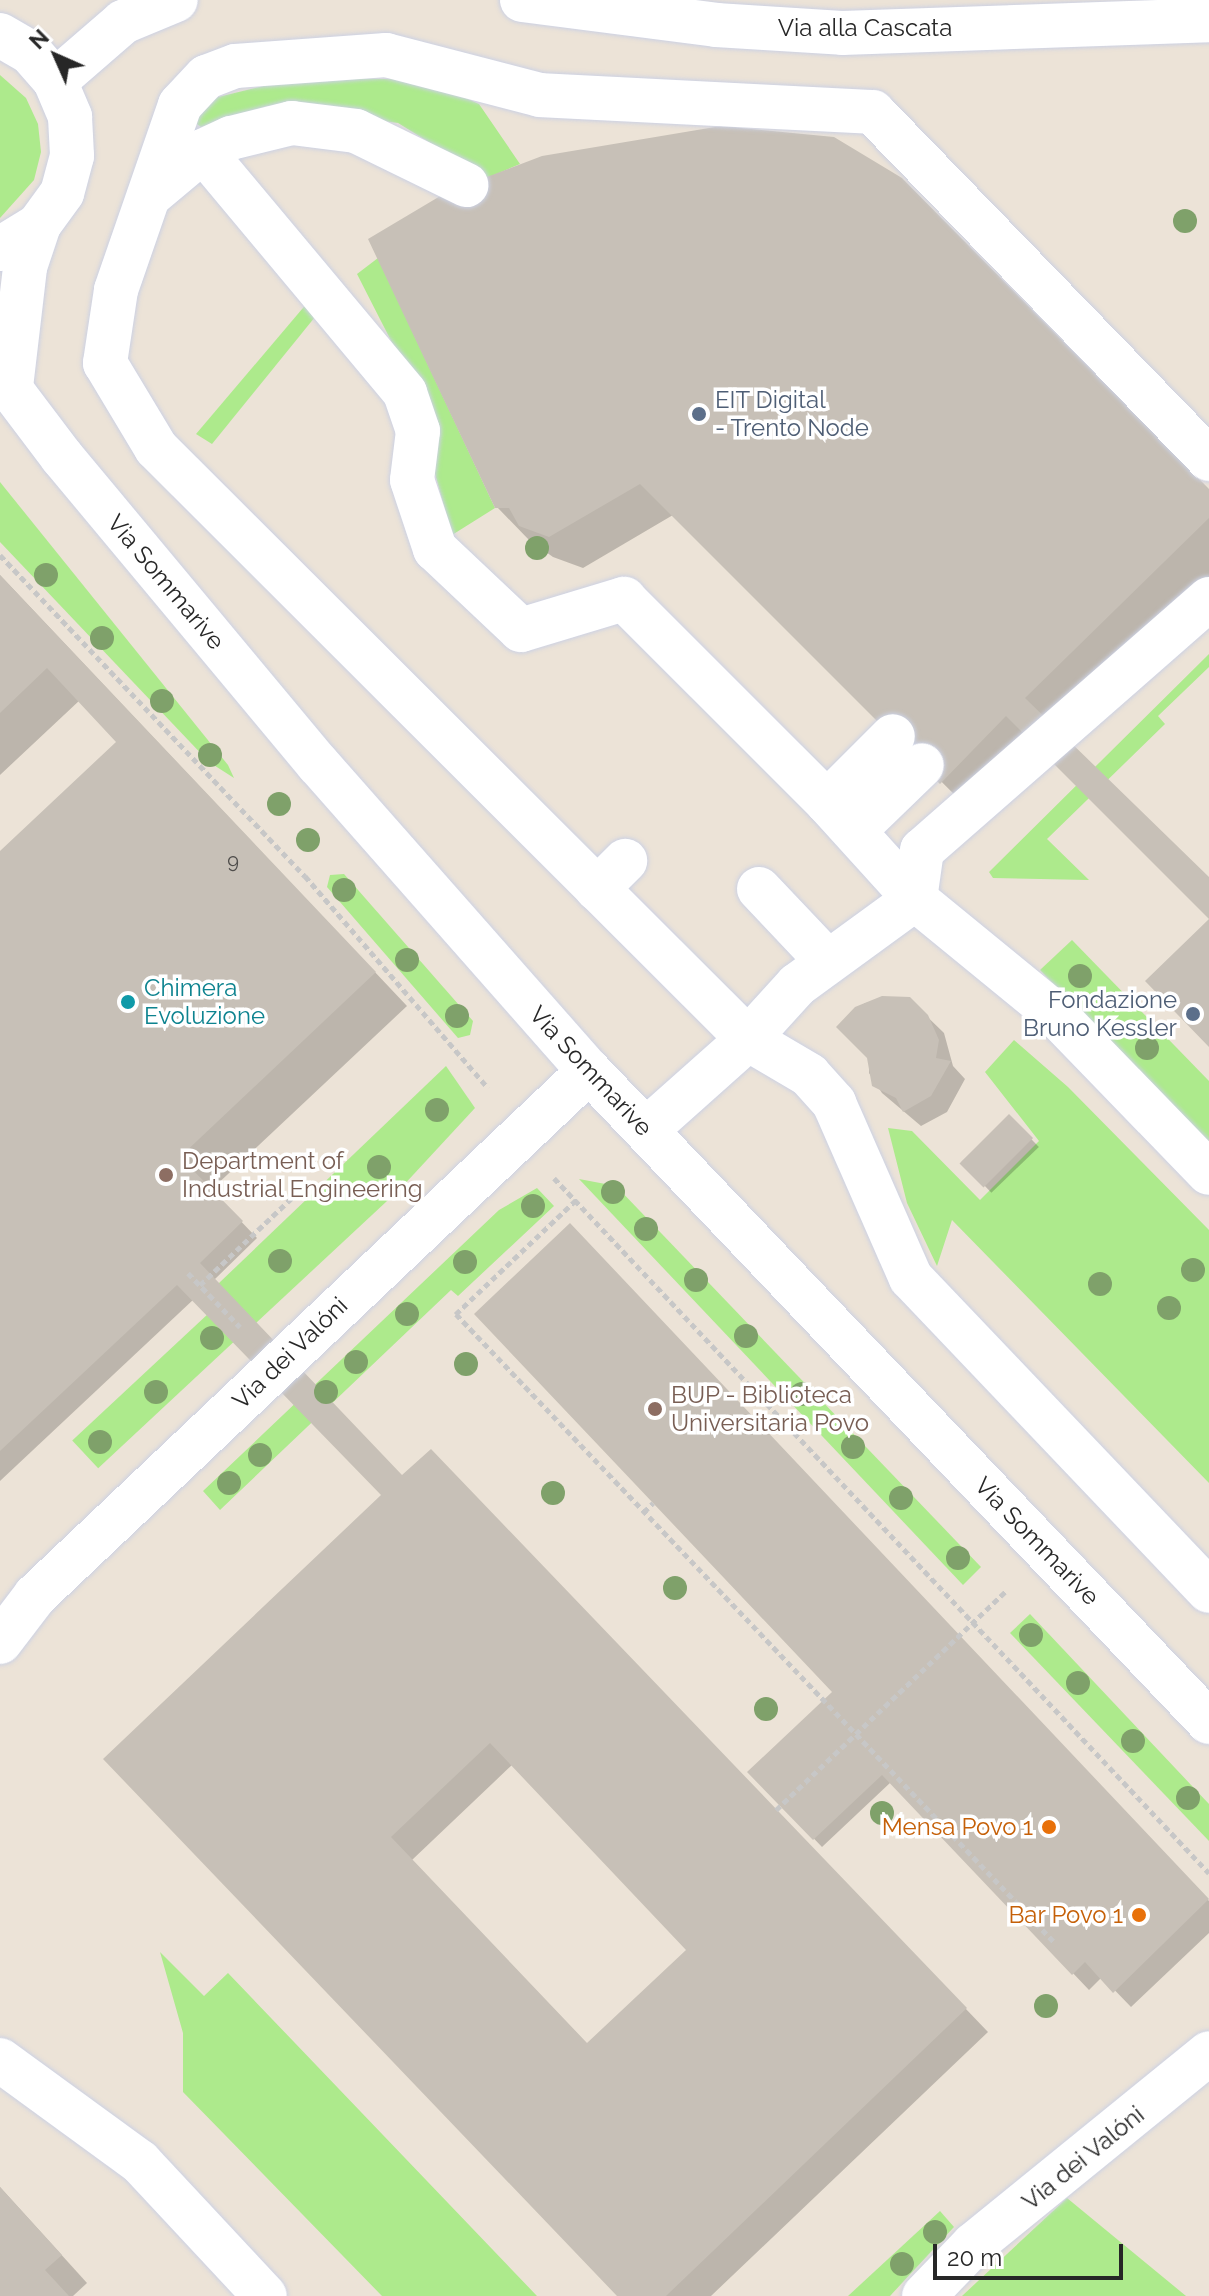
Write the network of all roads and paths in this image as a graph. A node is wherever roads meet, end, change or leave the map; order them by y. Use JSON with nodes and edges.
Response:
{"nodes":[{"id":1,"x":176,"y":0,"type":"edge"},
{"id":2,"x":522,"y":0,"type":"edge"},
{"id":3,"x":1209,"y":20,"type":"edge"},
{"id":4,"x":0,"y":35,"type":"edge"},
{"id":5,"x":55,"y":81,"type":"junction"},
{"id":6,"x":203,"y":151,"type":"junction"},
{"id":7,"x":466,"y":185,"type":"dead end"},
{"id":8,"x":149,"y":196,"type":"junction"},
{"id":9,"x":39,"y":225,"type":"junction"},
{"id":10,"x":0,"y":249,"type":"edge"},
{"id":11,"x":4,"y":393,"type":"edge"},
{"id":12,"x":1209,"y":459,"type":"edge"},
{"id":13,"x":0,"y":555,"type":"edge"},
{"id":14,"x":1209,"y":599,"type":"edge"},
{"id":15,"x":908,"y":751,"type":"dead end"},
{"id":16,"x":841,"y":816,"type":"junction"},
{"id":17,"x":759,"y":889,"type":"dead end"},
{"id":18,"x":915,"y":899,"type":"junction"},
{"id":19,"x":828,"y":962,"type":"junction"},
{"id":20,"x":748,"y":1039,"type":"junction"},
{"id":21,"x":589,"y":1071,"type":"junction"},
{"id":22,"x":493,"y":1094,"type":"dead end"},
{"id":23,"x":646,"y":1130,"type":"junction"},
{"id":24,"x":549,"y":1172,"type":"dead end"},
{"id":25,"x":1209,"y":1173,"type":"edge"},
{"id":26,"x":296,"y":1194,"type":"dead end"},
{"id":27,"x":576,"y":1200,"type":"junction"},
{"id":28,"x":188,"y":1273,"type":"dead end"},
{"id":29,"x":200,"y":1285,"type":"junction"},
{"id":30,"x":218,"y":1304,"type":"dead end"},
{"id":31,"x":653,"y":1503,"type":"dead end"},
{"id":32,"x":644,"y":1512,"type":"junction"},
{"id":33,"x":1209,"y":1591,"type":"edge"},
{"id":34,"x":1003,"y":1594,"type":"dead end"},
{"id":35,"x":973,"y":1623,"type":"junction"},
{"id":36,"x":0,"y":1642,"type":"edge"},
{"id":37,"x":1209,"y":1722,"type":"edge"},
{"id":38,"x":857,"y":1735,"type":"junction"},
{"id":39,"x":776,"y":1810,"type":"dead end"},
{"id":40,"x":1209,"y":1873,"type":"edge"},
{"id":41,"x":1055,"y":1943,"type":"dead end"},
{"id":42,"x":1209,"y":2053,"type":"edge"},
{"id":43,"x":0,"y":2060,"type":"edge"},
{"id":44,"x":265,"y":2296,"type":"edge"},
{"id":45,"x":924,"y":2296,"type":"edge"}],
"edges":[{"from":1,"to":5,"type":"street"},
{"from":2,"to":3,"type":"street","name":"Via alla Cascata"},
{"from":4,"to":5,"type":"street"},
{"from":5,"to":9,"type":"street"},
{"from":6,"to":7,"type":"street"},
{"from":6,"to":8,"type":"street"},
{"from":6,"to":16,"type":"street"},
{"from":8,"to":12,"type":"street"},
{"from":8,"to":20,"type":"street"},
{"from":9,"to":10,"type":"street"},
{"from":9,"to":11,"type":"street","name":"Via Sommarive"},
{"from":11,"to":21,"type":"street","name":"Via Sommarive"},
{"from":13,"to":22,"type":"path"},
{"from":14,"to":18,"type":"street"},
{"from":15,"to":16,"type":"street"},
{"from":16,"to":18,"type":"street"},
{"from":17,"to":19,"type":"street"},
{"from":18,"to":19,"type":"street"},
{"from":18,"to":25,"type":"street"},
{"from":19,"to":20,"type":"street"},
{"from":20,"to":23,"type":"street"},
{"from":20,"to":33,"type":"street"},
{"from":21,"to":23,"type":"street","name":"Via Sommarive"},
{"from":21,"to":36,"type":"street","name":"Via dei Valóni"},
{"from":23,"to":37,"type":"street","name":"Via Sommarive"},
{"from":24,"to":27,"type":"path"},
{"from":26,"to":29,"type":"path"},
{"from":27,"to":32,"type":"path"},
{"from":27,"to":35,"type":"path"},
{"from":28,"to":29,"type":"path"},
{"from":29,"to":30,"type":"path"},
{"from":31,"to":32,"type":"path"},
{"from":32,"to":38,"type":"path"},
{"from":34,"to":35,"type":"path"},
{"from":35,"to":38,"type":"path"},
{"from":35,"to":40,"type":"path"},
{"from":38,"to":39,"type":"path"},
{"from":38,"to":41,"type":"path"},
{"from":42,"to":45,"type":"street","name":"Via dei Valóni"},
{"from":43,"to":44,"type":"street"}]}
